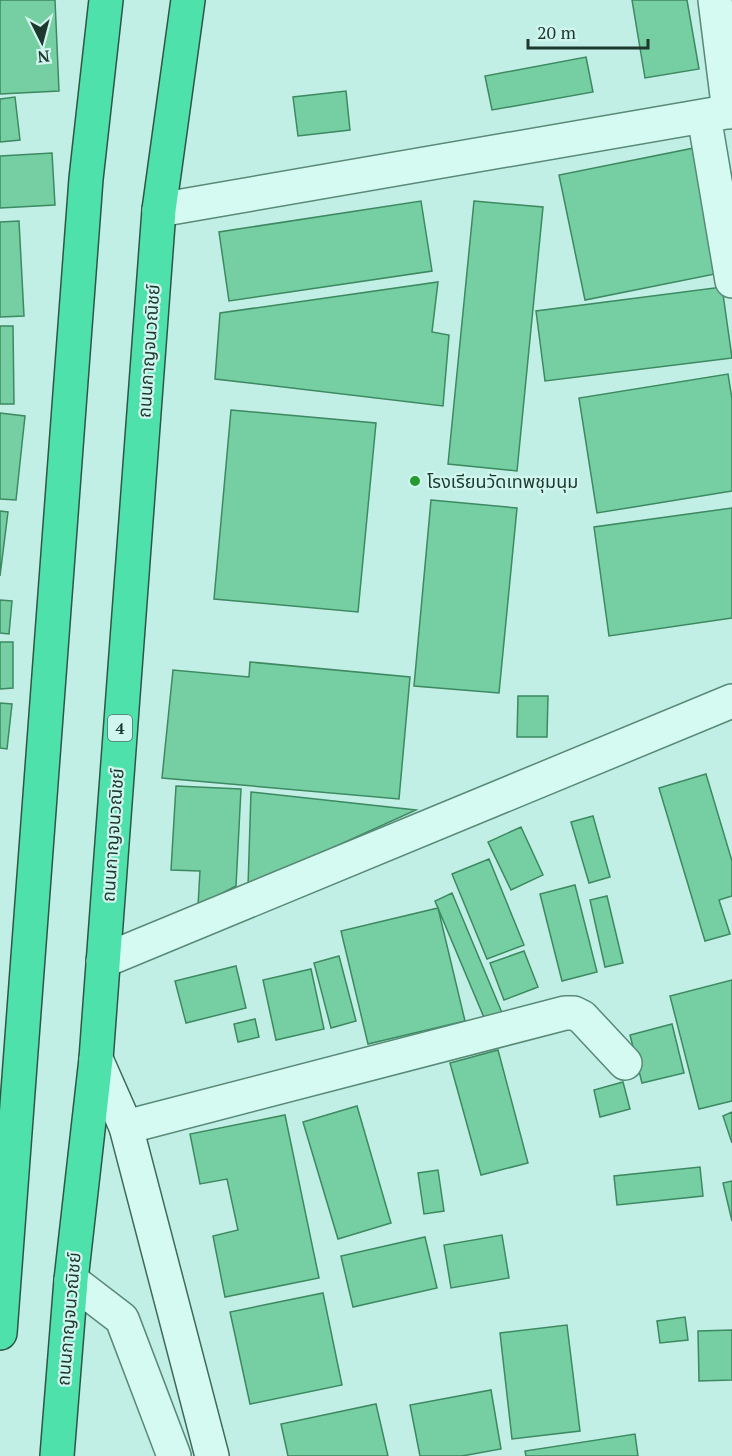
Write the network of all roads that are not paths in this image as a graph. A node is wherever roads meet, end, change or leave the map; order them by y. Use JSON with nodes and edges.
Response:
{"nodes":[{"id":1,"x":106,"y":0,"type":"edge"},
{"id":2,"x":188,"y":0,"type":"edge"},
{"id":3,"x":715,"y":0,"type":"edge"},
{"id":4,"x":722,"y":113,"type":"edge"},
{"id":5,"x":159,"y":210,"type":"junction"},
{"id":6,"x":732,"y":281,"type":"edge"},
{"id":7,"x":732,"y":701,"type":"edge"},
{"id":8,"x":103,"y":961,"type":"junction"},
{"id":9,"x":96,"y":1059,"type":"junction"},
{"id":10,"x":625,"y":1063,"type":"dead end"},
{"id":11,"x":126,"y":1127,"type":"junction"},
{"id":12,"x":71,"y":1280,"type":"junction"},
{"id":13,"x":0,"y":1333,"type":"edge"},
{"id":14,"x":57,"y":1456,"type":"edge"},
{"id":15,"x":174,"y":1456,"type":"edge"},
{"id":16,"x":212,"y":1456,"type":"edge"}],
"edges":[{"from":1,"to":13,"type":"highway"},
{"from":2,"to":5,"type":"highway","name":"ถนนกาญจนวณิชย์","number":"4"},
{"from":3,"to":4,"type":"street"},
{"from":4,"to":5,"type":"street"},
{"from":4,"to":6,"type":"street"},
{"from":5,"to":8,"type":"highway","name":"ถนนกาญจนวณิชย์","number":"4"},
{"from":7,"to":8,"type":"street"},
{"from":8,"to":9,"type":"highway","name":"ถนนกาญจนวณิชย์","number":"4"},
{"from":9,"to":11,"type":"street"},
{"from":9,"to":12,"type":"highway","name":"ถนนกาญจนวณิชย์","number":"4"},
{"from":10,"to":11,"type":"street"},
{"from":11,"to":16,"type":"street"},
{"from":12,"to":14,"type":"highway","name":"ถนนกาญจนวณิชย์","number":"4"},
{"from":12,"to":15,"type":"street"}]}
